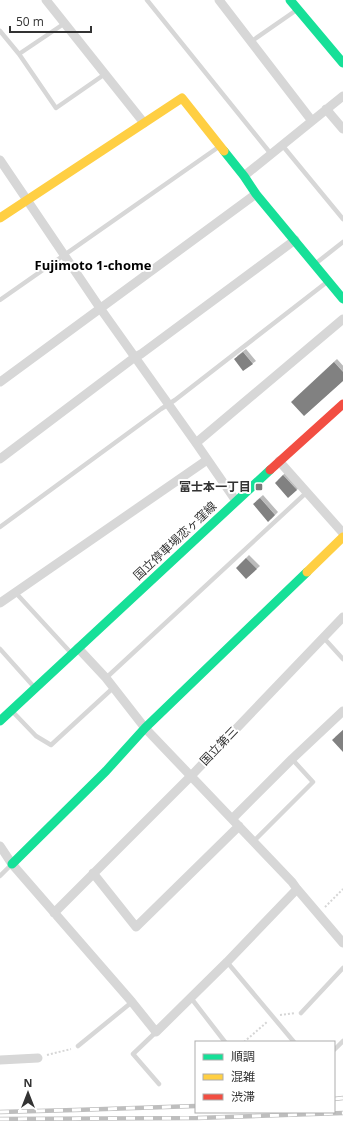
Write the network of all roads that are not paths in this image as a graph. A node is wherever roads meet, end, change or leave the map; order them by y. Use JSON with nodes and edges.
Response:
{"nodes":[{"id":1,"x":46,"y":0,"type":"edge"},
{"id":2,"x":147,"y":0,"type":"edge"},
{"id":3,"x":219,"y":0,"type":"edge"},
{"id":4,"x":290,"y":0,"type":"edge"},
{"id":5,"x":298,"y":9,"type":"junction"},
{"id":6,"x":65,"y":23,"type":"junction"},
{"id":7,"x":0,"y":31,"type":"edge"},
{"id":8,"x":252,"y":42,"type":"junction"},
{"id":9,"x":20,"y":54,"type":"junction"},
{"id":10,"x":343,"y":63,"type":"edge"},
{"id":11,"x":105,"y":74,"type":"junction"},
{"id":12,"x":343,"y":96,"type":"edge"},
{"id":13,"x":326,"y":109,"type":"junction"},
{"id":14,"x":312,"y":121,"type":"junction"},
{"id":15,"x":144,"y":123,"type":"junction"},
{"id":16,"x":343,"y":129,"type":"edge"},
{"id":17,"x":282,"y":145,"type":"junction"},
{"id":18,"x":220,"y":146,"type":"junction"},
{"id":19,"x":271,"y":154,"type":"junction"},
{"id":20,"x":0,"y":160,"type":"edge"},
{"id":21,"x":244,"y":176,"type":"junction"},
{"id":22,"x":256,"y":194,"type":"junction"},
{"id":23,"x":27,"y":200,"type":"junction"},
{"id":24,"x":0,"y":218,"type":"edge"},
{"id":25,"x":343,"y":219,"type":"edge"},
{"id":26,"x":295,"y":240,"type":"junction"},
{"id":27,"x":343,"y":242,"type":"edge"},
{"id":28,"x":65,"y":254,"type":"junction"},
{"id":29,"x":315,"y":264,"type":"junction"},
{"id":30,"x":328,"y":281,"type":"junction"},
{"id":31,"x":343,"y":299,"type":"edge"},
{"id":32,"x":0,"y":300,"type":"edge"},
{"id":33,"x":100,"y":308,"type":"junction"},
{"id":34,"x":343,"y":319,"type":"edge"},
{"id":35,"x":135,"y":357,"type":"junction"},
{"id":36,"x":0,"y":382,"type":"edge"},
{"id":37,"x":168,"y":404,"type":"junction"},
{"id":38,"x":343,"y":404,"type":"edge"},
{"id":39,"x":196,"y":443,"type":"junction"},
{"id":40,"x":0,"y":459,"type":"edge"},
{"id":41,"x":207,"y":460,"type":"junction"},
{"id":42,"x":279,"y":461,"type":"junction"},
{"id":43,"x":307,"y":492,"type":"junction"},
{"id":44,"x":236,"y":501,"type":"junction"},
{"id":45,"x":0,"y":527,"type":"edge"},
{"id":46,"x":343,"y":533,"type":"edge"},
{"id":47,"x":343,"y":537,"type":"edge"},
{"id":48,"x":15,"y":592,"type":"junction"},
{"id":49,"x":0,"y":602,"type":"edge"},
{"id":50,"x":343,"y":617,"type":"edge"},
{"id":51,"x":323,"y":637,"type":"junction"},
{"id":52,"x":0,"y":649,"type":"edge"},
{"id":53,"x":75,"y":651,"type":"junction"},
{"id":54,"x":343,"y":659,"type":"edge"},
{"id":55,"x":106,"y":678,"type":"junction"},
{"id":56,"x":35,"y":688,"type":"junction"},
{"id":57,"x":113,"y":688,"type":"junction"},
{"id":58,"x":11,"y":710,"type":"junction"},
{"id":59,"x":343,"y":711,"type":"edge"},
{"id":60,"x":0,"y":721,"type":"edge"},
{"id":61,"x":146,"y":728,"type":"junction"},
{"id":62,"x":292,"y":759,"type":"junction"},
{"id":63,"x":191,"y":776,"type":"junction"},
{"id":64,"x":232,"y":819,"type":"junction"},
{"id":65,"x":239,"y":826,"type":"junction"},
{"id":66,"x":254,"y":841,"type":"junction"},
{"id":67,"x":0,"y":846,"type":"edge"},
{"id":68,"x":12,"y":864,"type":"junction"},
{"id":69,"x":93,"y":873,"type":"junction"},
{"id":70,"x":0,"y":876,"type":"edge"},
{"id":71,"x":297,"y":889,"type":"junction"},
{"id":72,"x":54,"y":913,"type":"junction"},
{"id":73,"x":343,"y":943,"type":"edge"},
{"id":74,"x":227,"y":962,"type":"junction"},
{"id":75,"x":343,"y":968,"type":"edge"},
{"id":76,"x":190,"y":998,"type":"junction"},
{"id":77,"x":132,"y":1002,"type":"junction"},
{"id":78,"x":301,"y":1013,"type":"dead end"},
{"id":79,"x":156,"y":1032,"type":"junction"},
{"id":80,"x":343,"y":1040,"type":"edge"},
{"id":81,"x":224,"y":1041,"type":"edge"},
{"id":82,"x":293,"y":1041,"type":"edge"},
{"id":83,"x":78,"y":1046,"type":"road end"},
{"id":84,"x":335,"y":1049,"type":"edge"},
{"id":85,"x":38,"y":1058,"type":"road end"},
{"id":86,"x":0,"y":1060,"type":"edge"},
{"id":87,"x":159,"y":1084,"type":"dead end"}],
"edges":[{"from":1,"to":6,"type":"street"},
{"from":2,"to":19,"type":"lane"},
{"from":3,"to":8,"type":"street"},
{"from":4,"to":5,"type":"street"},
{"from":5,"to":8,"type":"lane"},
{"from":5,"to":10,"type":"street"},
{"from":6,"to":9,"type":"lane"},
{"from":6,"to":11,"type":"street"},
{"from":7,"to":9,"type":"lane"},
{"from":8,"to":14,"type":"street"},
{"from":9,"to":11,"type":"lane"},
{"from":11,"to":15,"type":"street"},
{"from":12,"to":13,"type":"street"},
{"from":13,"to":14,"type":"street"},
{"from":13,"to":16,"type":"street"},
{"from":14,"to":17,"type":"street"},
{"from":15,"to":18,"type":"street"},
{"from":15,"to":23,"type":"street"},
{"from":17,"to":19,"type":"street"},
{"from":17,"to":25,"type":"lane"},
{"from":18,"to":21,"type":"street"},
{"from":18,"to":28,"type":"lane"},
{"from":19,"to":21,"type":"street"},
{"from":20,"to":23,"type":"street"},
{"from":21,"to":22,"type":"street"},
{"from":22,"to":26,"type":"street"},
{"from":22,"to":33,"type":"street"},
{"from":23,"to":24,"type":"street"},
{"from":23,"to":28,"type":"street"},
{"from":26,"to":29,"type":"street"},
{"from":26,"to":35,"type":"street"},
{"from":27,"to":29,"type":"lane"},
{"from":28,"to":32,"type":"lane"},
{"from":28,"to":33,"type":"street"},
{"from":29,"to":30,"type":"street"},
{"from":30,"to":31,"type":"street"},
{"from":30,"to":37,"type":"lane"},
{"from":33,"to":35,"type":"street"},
{"from":33,"to":36,"type":"street"},
{"from":34,"to":39,"type":"street"},
{"from":35,"to":37,"type":"street"},
{"from":35,"to":40,"type":"street"},
{"from":37,"to":39,"type":"street"},
{"from":37,"to":45,"type":"lane"},
{"from":38,"to":42,"type":"street","name":"国立停車場恋ヶ窪線"},
{"from":39,"to":41,"type":"street"},
{"from":41,"to":44,"type":"street"},
{"from":41,"to":48,"type":"street"},
{"from":42,"to":43,"type":"street"},
{"from":42,"to":44,"type":"street","name":"国立停車場恋ヶ窪線"},
{"from":43,"to":46,"type":"street"},
{"from":43,"to":55,"type":"lane"},
{"from":44,"to":53,"type":"street","name":"国立停車場恋ヶ窪線"},
{"from":47,"to":61,"type":"street"},
{"from":48,"to":49,"type":"street"},
{"from":48,"to":53,"type":"lane"},
{"from":50,"to":51,"type":"street","name":"国立第三"},
{"from":51,"to":54,"type":"lane"},
{"from":51,"to":63,"type":"street","name":"国立第三"},
{"from":52,"to":56,"type":"lane"},
{"from":53,"to":55,"type":"street"},
{"from":53,"to":56,"type":"street","name":"国立停車場恋ヶ窪線"},
{"from":55,"to":57,"type":"street"},
{"from":56,"to":58,"type":"street","name":"国立停車場恋ヶ窪線"},
{"from":57,"to":58,"type":"lane"},
{"from":57,"to":61,"type":"street"},
{"from":58,"to":60,"type":"street","name":"国立停車場恋ヶ窪線"},
{"from":59,"to":62,"type":"street"},
{"from":61,"to":63,"type":"street"},
{"from":61,"to":68,"type":"street"},
{"from":62,"to":64,"type":"street"},
{"from":62,"to":66,"type":"lane"},
{"from":63,"to":64,"type":"street"},
{"from":63,"to":69,"type":"street","name":"国立第三"},
{"from":64,"to":65,"type":"street"},
{"from":65,"to":66,"type":"street"},
{"from":65,"to":69,"type":"street"},
{"from":66,"to":71,"type":"street"},
{"from":67,"to":68,"type":"street"},
{"from":68,"to":70,"type":"lane"},
{"from":68,"to":72,"type":"street"},
{"from":69,"to":72,"type":"street","name":"国立第三"},
{"from":71,"to":73,"type":"street"},
{"from":71,"to":74,"type":"street"},
{"from":72,"to":77,"type":"street"},
{"from":74,"to":76,"type":"street"},
{"from":74,"to":82,"type":"lane"},
{"from":75,"to":78,"type":"lane"},
{"from":76,"to":79,"type":"street"},
{"from":76,"to":81,"type":"lane"},
{"from":77,"to":79,"type":"street"},
{"from":77,"to":83,"type":"lane"},
{"from":79,"to":87,"type":"lane"},
{"from":80,"to":84,"type":"lane"},
{"from":85,"to":86,"type":"street"}]}
